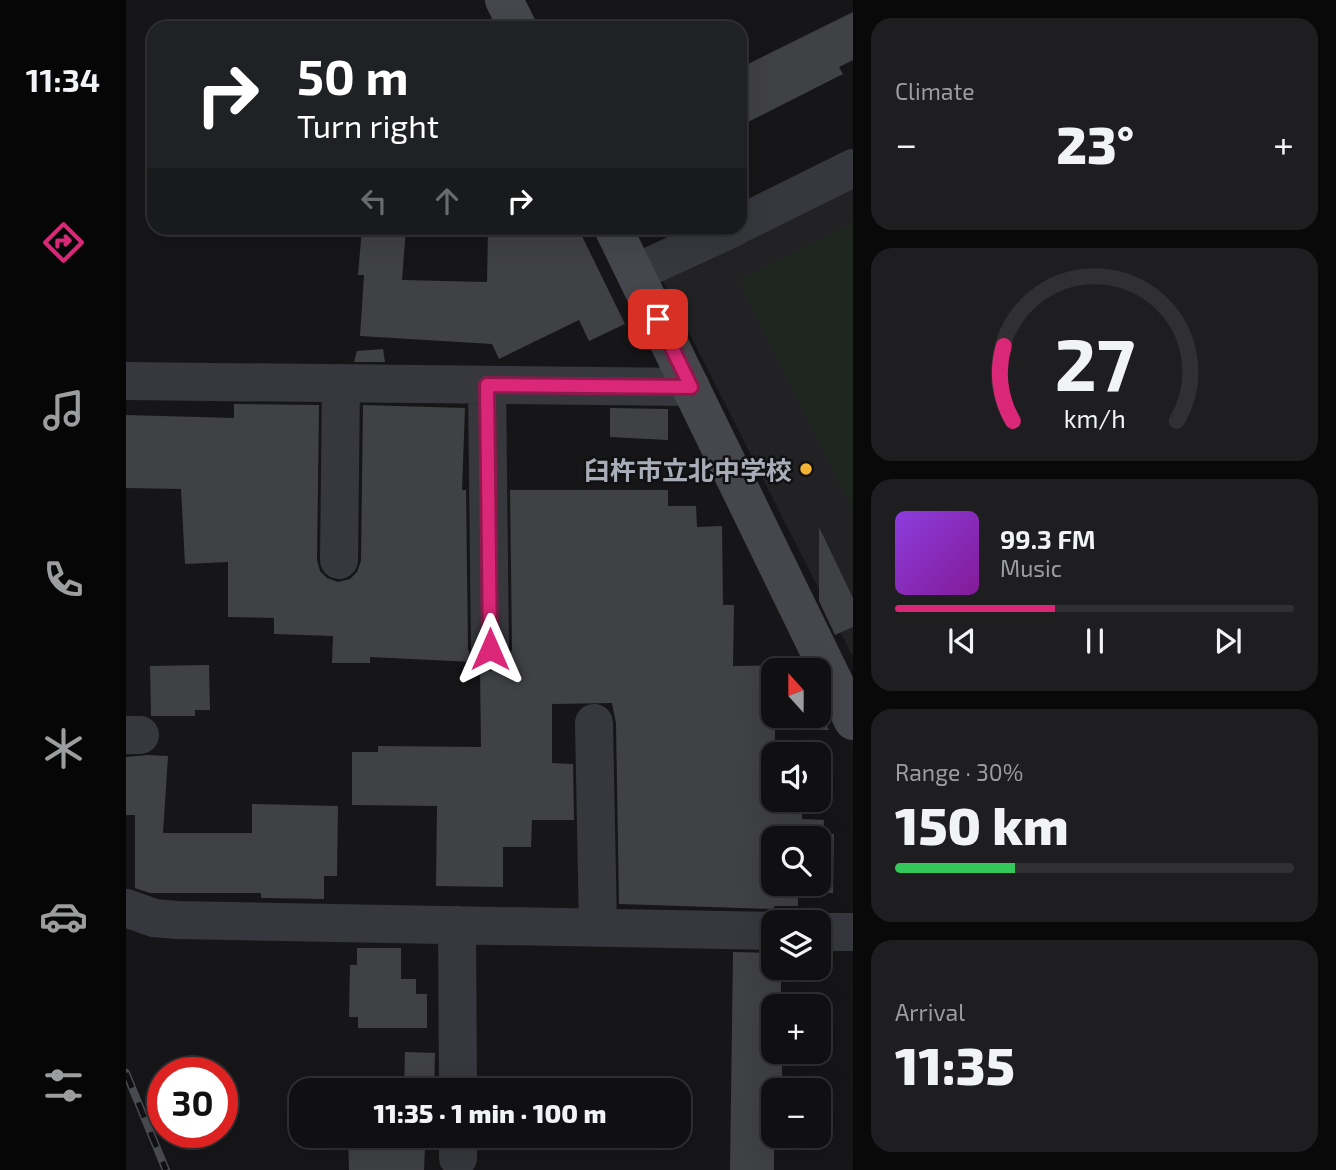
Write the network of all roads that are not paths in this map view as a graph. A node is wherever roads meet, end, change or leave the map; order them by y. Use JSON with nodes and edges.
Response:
{"nodes":[{"id":1,"x":504,"y":0,"type":"edge"},
{"id":2,"x":514,"y":21,"type":"edge"},
{"id":3,"x":853,"y":168,"type":"edge"},
{"id":4,"x":747,"y":221,"type":"edge"},
{"id":5,"x":616,"y":235,"type":"edge"},
{"id":6,"x":718,"y":235,"type":"edge"},
{"id":7,"x":635,"y":273,"type":"junction"},
{"id":8,"x":126,"y":381,"type":"edge"},
{"id":9,"x":341,"y":383,"type":"junction"},
{"id":10,"x":487,"y":385,"type":"junction"},
{"id":11,"x":691,"y":387,"type":"junction"},
{"id":12,"x":339,"y":560,"type":"dead end"},
{"id":13,"x":490,"y":649,"type":"dead end"},
{"id":14,"x":853,"y":720,"type":"edge"},
{"id":15,"x":594,"y":723,"type":"dead end"},
{"id":16,"x":126,"y":908,"type":"edge"},
{"id":17,"x":457,"y":925,"type":"junction"},
{"id":18,"x":598,"y":928,"type":"junction"},
{"id":19,"x":761,"y":931,"type":"edge"},
{"id":20,"x":831,"y":932,"type":"edge"},
{"id":21,"x":853,"y":932,"type":"edge"},
{"id":22,"x":458,"y":1078,"type":"edge"}],
"edges":[{"from":1,"to":2,"type":"street"},
{"from":3,"to":4,"type":"street"},
{"from":5,"to":7,"type":"street"},
{"from":6,"to":7,"type":"street"},
{"from":7,"to":11,"type":"street"},
{"from":8,"to":9,"type":"street"},
{"from":9,"to":10,"type":"street"},
{"from":9,"to":12,"type":"street"},
{"from":10,"to":11,"type":"street"},
{"from":10,"to":13,"type":"street"},
{"from":11,"to":14,"type":"street"},
{"from":15,"to":18,"type":"street"},
{"from":16,"to":17,"type":"street"},
{"from":17,"to":18,"type":"street"},
{"from":17,"to":22,"type":"street"},
{"from":18,"to":19,"type":"street"},
{"from":20,"to":21,"type":"street"}]}
